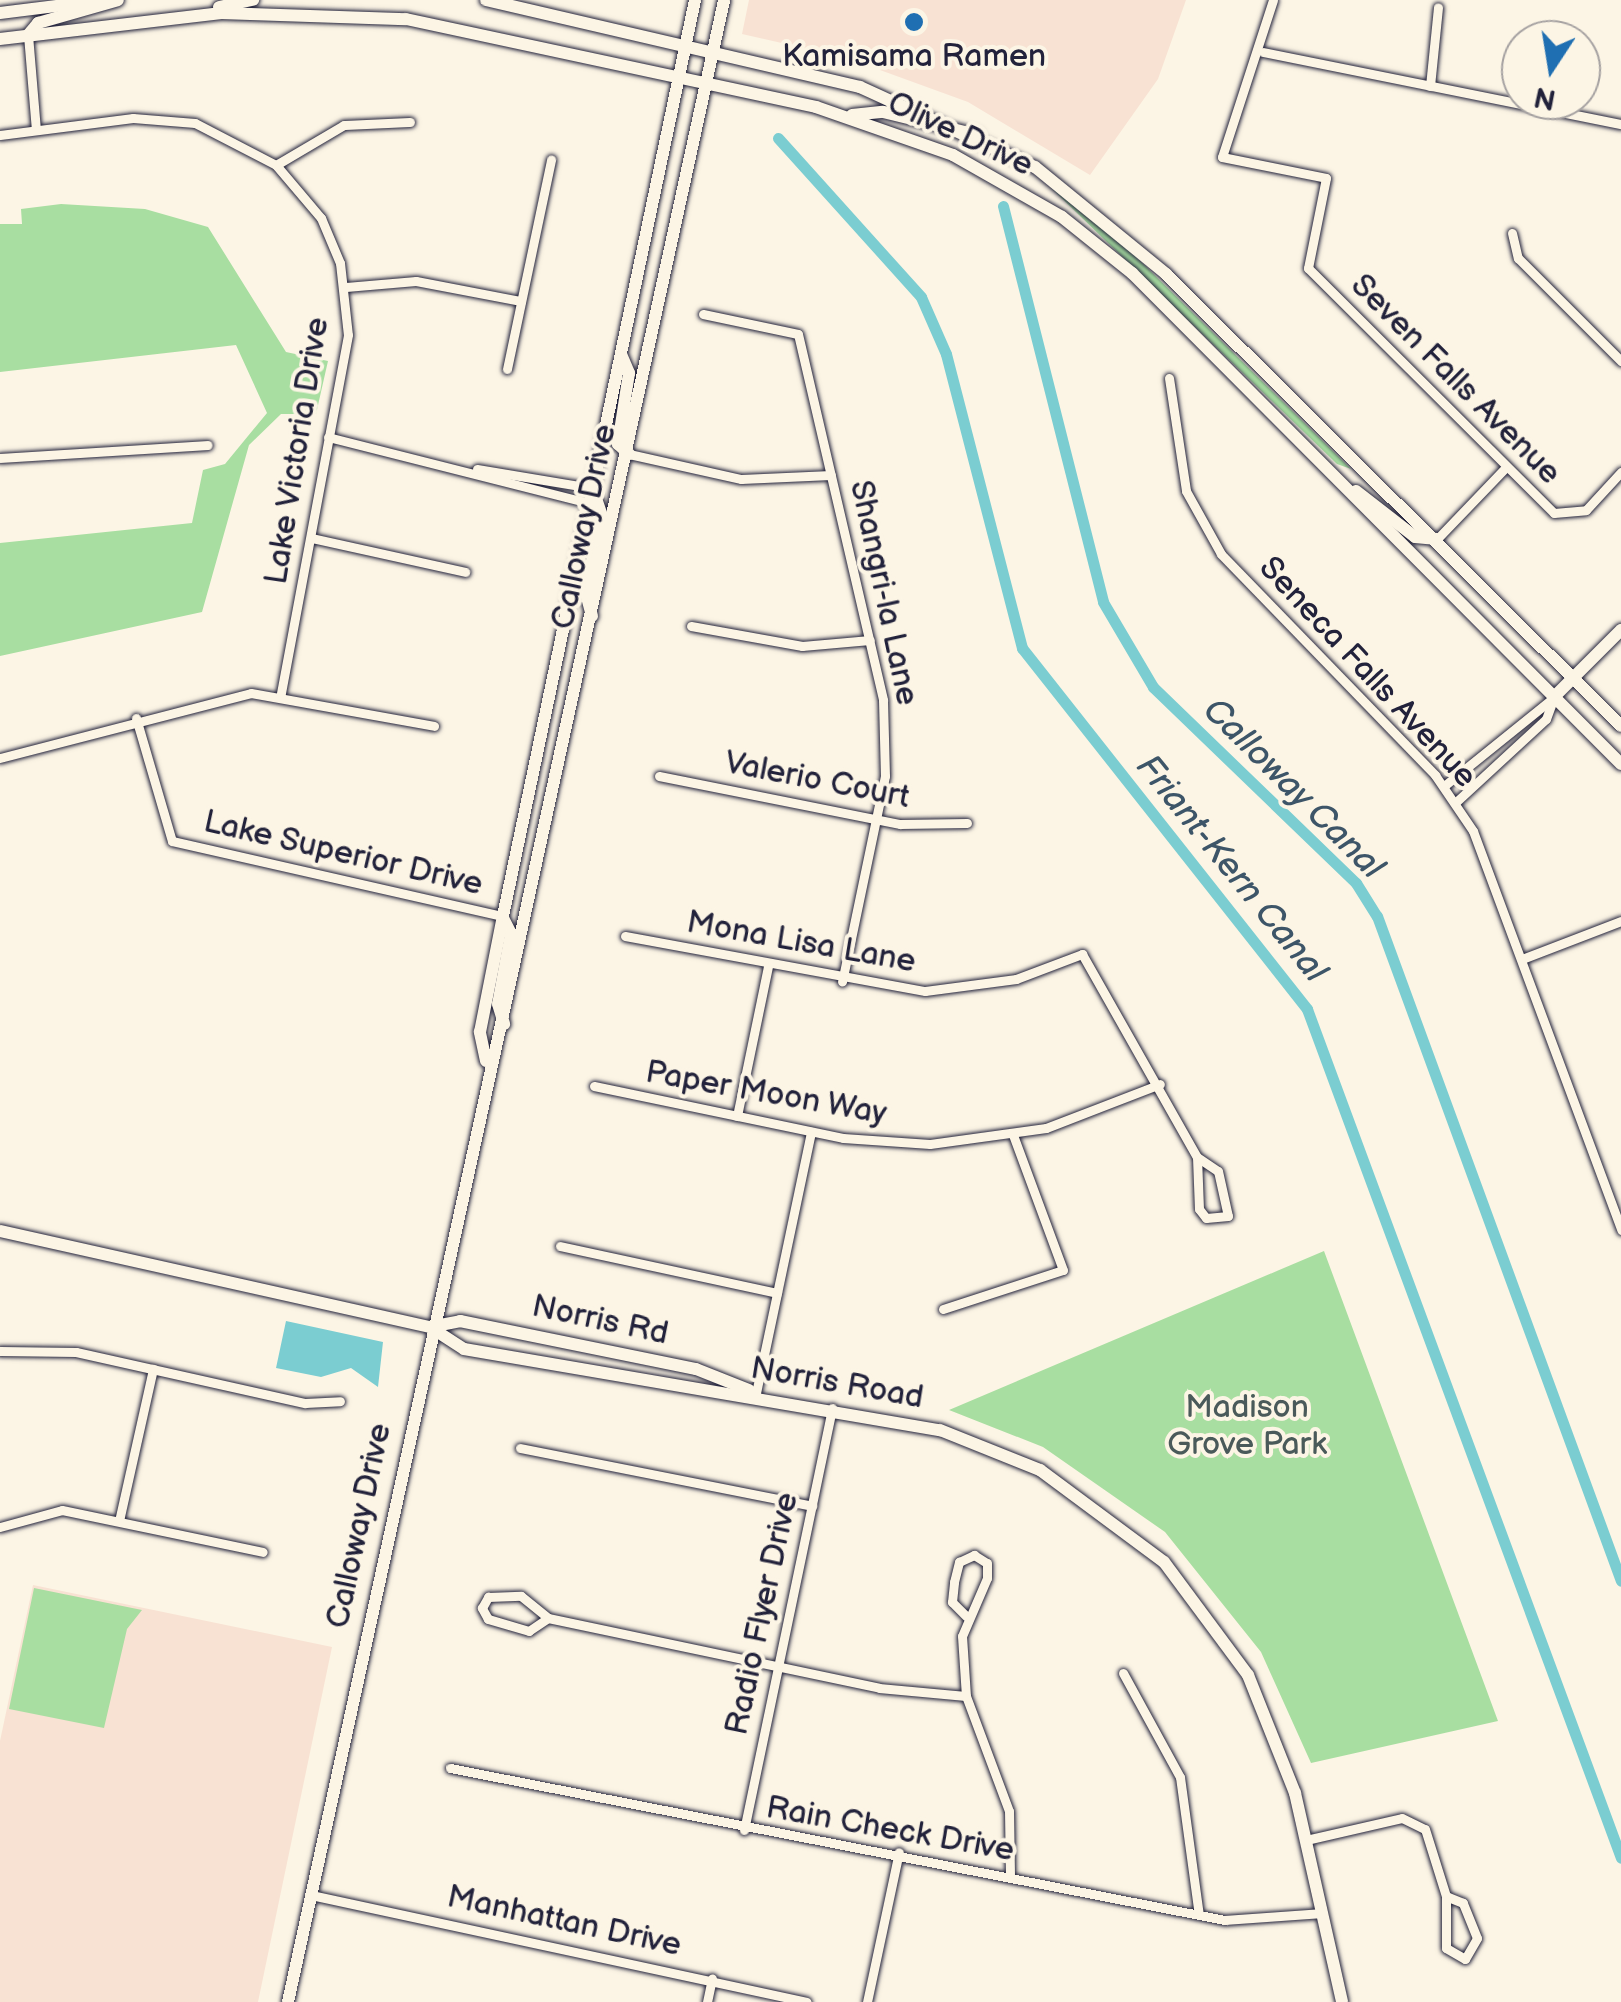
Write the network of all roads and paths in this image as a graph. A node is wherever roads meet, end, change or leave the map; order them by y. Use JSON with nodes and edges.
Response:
{"nodes":[{"id":1,"x":104,"y":0,"type":"edge"},
{"id":2,"x":118,"y":0,"type":"edge"},
{"id":3,"x":253,"y":0,"type":"edge"},
{"id":4,"x":486,"y":0,"type":"edge"},
{"id":5,"x":695,"y":0,"type":"edge"},
{"id":6,"x":724,"y":0,"type":"edge"},
{"id":7,"x":1274,"y":0,"type":"edge"},
{"id":8,"x":1438,"y":7,"type":"dead end"},
{"id":9,"x":0,"y":13,"type":"edge"},
{"id":10,"x":168,"y":18,"type":"junction"},
{"id":11,"x":28,"y":35,"type":"junction"},
{"id":12,"x":0,"y":39,"type":"edge"},
{"id":13,"x":684,"y":43,"type":"junction"},
{"id":14,"x":715,"y":52,"type":"junction"},
{"id":15,"x":1263,"y":52,"type":"junction"},
{"id":16,"x":676,"y":76,"type":"junction"},
{"id":17,"x":708,"y":84,"type":"junction"},
{"id":18,"x":1430,"y":86,"type":"junction"},
{"id":19,"x":849,"y":116,"type":"junction"},
{"id":20,"x":410,"y":122,"type":"dead end"},
{"id":21,"x":1621,"y":124,"type":"edge"},
{"id":22,"x":36,"y":130,"type":"junction"},
{"id":23,"x":0,"y":134,"type":"edge"},
{"id":24,"x":977,"y":135,"type":"junction"},
{"id":25,"x":551,"y":160,"type":"dead end"},
{"id":26,"x":276,"y":165,"type":"junction"},
{"id":27,"x":1512,"y":233,"type":"dead end"},
{"id":28,"x":346,"y":287,"type":"junction"},
{"id":29,"x":521,"y":302,"type":"junction"},
{"id":30,"x":703,"y":314,"type":"dead end"},
{"id":31,"x":620,"y":351,"type":"junction"},
{"id":32,"x":1621,"y":361,"type":"edge"},
{"id":33,"x":506,"y":370,"type":"dead end"},
{"id":34,"x":1169,"y":378,"type":"dead end"},
{"id":35,"x":328,"y":437,"type":"junction"},
{"id":36,"x":208,"y":445,"type":"dead end"},
{"id":37,"x":629,"y":454,"type":"junction"},
{"id":38,"x":0,"y":458,"type":"edge"},
{"id":39,"x":1506,"y":467,"type":"junction"},
{"id":40,"x":1621,"y":472,"type":"edge"},
{"id":41,"x":831,"y":475,"type":"junction"},
{"id":42,"x":1345,"y":485,"type":"junction"},
{"id":43,"x":590,"y":496,"type":"junction"},
{"id":44,"x":312,"y":538,"type":"junction"},
{"id":45,"x":1437,"y":540,"type":"junction"},
{"id":46,"x":466,"y":572,"type":"dead end"},
{"id":47,"x":593,"y":619,"type":"junction"},
{"id":48,"x":691,"y":626,"type":"dead end"},
{"id":49,"x":1621,"y":630,"type":"edge"},
{"id":50,"x":870,"y":640,"type":"junction"},
{"id":51,"x":1574,"y":678,"type":"junction"},
{"id":52,"x":281,"y":694,"type":"junction"},
{"id":53,"x":1554,"y":697,"type":"junction"},
{"id":54,"x":136,"y":718,"type":"junction"},
{"id":55,"x":434,"y":726,"type":"dead end"},
{"id":56,"x":1621,"y":726,"type":"edge"},
{"id":57,"x":0,"y":758,"type":"edge"},
{"id":58,"x":1621,"y":764,"type":"edge"},
{"id":59,"x":659,"y":776,"type":"dead end"},
{"id":60,"x":1444,"y":786,"type":"junction"},
{"id":61,"x":1456,"y":802,"type":"junction"},
{"id":62,"x":876,"y":820,"type":"junction"},
{"id":63,"x":967,"y":823,"type":"dead end"},
{"id":64,"x":503,"y":916,"type":"junction"},
{"id":65,"x":1621,"y":921,"type":"edge"},
{"id":66,"x":625,"y":936,"type":"dead end"},
{"id":67,"x":1522,"y":958,"type":"junction"},
{"id":68,"x":768,"y":966,"type":"junction"},
{"id":69,"x":842,"y":982,"type":"junction"},
{"id":70,"x":505,"y":1026,"type":"junction"},
{"id":71,"x":486,"y":1061,"type":"junction"},
{"id":72,"x":1160,"y":1084,"type":"junction"},
{"id":73,"x":594,"y":1086,"type":"dead end"},
{"id":74,"x":736,"y":1116,"type":"junction"},
{"id":75,"x":811,"y":1132,"type":"junction"},
{"id":76,"x":1013,"y":1136,"type":"junction"},
{"id":77,"x":1197,"y":1157,"type":"junction"},
{"id":78,"x":1620,"y":1222,"type":"edge"},
{"id":79,"x":0,"y":1232,"type":"edge"},
{"id":80,"x":560,"y":1246,"type":"dead end"},
{"id":81,"x":777,"y":1292,"type":"junction"},
{"id":82,"x":944,"y":1309,"type":"dead end"},
{"id":83,"x":430,"y":1326,"type":"junction"},
{"id":84,"x":0,"y":1352,"type":"edge"},
{"id":85,"x":153,"y":1369,"type":"junction"},
{"id":86,"x":756,"y":1393,"type":"junction"},
{"id":87,"x":340,"y":1401,"type":"dead end"},
{"id":88,"x":832,"y":1408,"type":"junction"},
{"id":89,"x":520,"y":1448,"type":"dead end"},
{"id":90,"x":812,"y":1506,"type":"junction"},
{"id":91,"x":120,"y":1520,"type":"junction"},
{"id":92,"x":0,"y":1527,"type":"edge"},
{"id":93,"x":263,"y":1552,"type":"dead end"},
{"id":94,"x":966,"y":1616,"type":"junction"},
{"id":95,"x":548,"y":1618,"type":"junction"},
{"id":96,"x":778,"y":1666,"type":"junction"},
{"id":97,"x":1124,"y":1673,"type":"dead end"},
{"id":98,"x":966,"y":1696,"type":"junction"},
{"id":99,"x":450,"y":1768,"type":"dead end"},
{"id":100,"x":744,"y":1830,"type":"junction"},
{"id":101,"x":1306,"y":1840,"type":"junction"},
{"id":102,"x":898,"y":1852,"type":"junction"},
{"id":103,"x":1010,"y":1876,"type":"junction"},
{"id":104,"x":311,"y":1895,"type":"junction"},
{"id":105,"x":1446,"y":1896,"type":"junction"},
{"id":106,"x":1322,"y":1913,"type":"junction"},
{"id":107,"x":1198,"y":1915,"type":"junction"},
{"id":108,"x":712,"y":1979,"type":"junction"},
{"id":109,"x":288,"y":2002,"type":"edge"},
{"id":110,"x":708,"y":2002,"type":"edge"},
{"id":111,"x":807,"y":2002,"type":"edge"},
{"id":112,"x":867,"y":2002,"type":"edge"},
{"id":113,"x":1342,"y":2002,"type":"edge"}],
"edges":[{"from":1,"to":9,"type":"main road"},
{"from":2,"to":11,"type":"main road"},
{"from":3,"to":10,"type":"main road"},
{"from":4,"to":13,"type":"main road","name":"Olive Drive"},
{"from":5,"to":13,"type":"main road","name":"Calloway Drive"},
{"from":6,"to":14,"type":"main road","name":"Calloway Drive"},
{"from":7,"to":15,"type":"street"},
{"from":8,"to":18,"type":"street"},
{"from":10,"to":11,"type":"main road","name":"Olive Drive"},
{"from":10,"to":16,"type":"main road","name":"Olive Drive"},
{"from":11,"to":12,"type":"main road","name":"Olive Drive"},
{"from":11,"to":22,"type":"street"},
{"from":13,"to":14,"type":"main road","name":"Olive Drive"},
{"from":13,"to":16,"type":"main road","name":"Calloway Drive"},
{"from":14,"to":17,"type":"main road","name":"Calloway Drive"},
{"from":14,"to":24,"type":"main road","name":"Olive Drive"},
{"from":15,"to":18,"type":"street"},
{"from":15,"to":39,"type":"street","name":"Seven Falls Avenue"},
{"from":16,"to":17,"type":"main road","name":"Olive Drive"},
{"from":16,"to":31,"type":"main road","name":"Calloway Drive"},
{"from":17,"to":19,"type":"main road","name":"Olive Drive"},
{"from":17,"to":37,"type":"main road","name":"Calloway Drive"},
{"from":18,"to":21,"type":"street"},
{"from":19,"to":24,"type":"main road"},
{"from":19,"to":42,"type":"main road","name":"Olive Drive"},
{"from":20,"to":26,"type":"street"},
{"from":22,"to":23,"type":"street","name":"Lake Victoria Drive"},
{"from":22,"to":26,"type":"street","name":"Lake Victoria Drive"},
{"from":24,"to":45,"type":"main road","name":"Olive Drive"},
{"from":25,"to":29,"type":"street"},
{"from":26,"to":28,"type":"street","name":"Lake Victoria Drive"},
{"from":27,"to":32,"type":"street"},
{"from":28,"to":29,"type":"street"},
{"from":28,"to":35,"type":"street","name":"Lake Victoria Drive"},
{"from":29,"to":33,"type":"street"},
{"from":30,"to":41,"type":"street","name":"Shangri-la Lane"},
{"from":31,"to":37,"type":"main road"},
{"from":31,"to":43,"type":"main road","name":"Calloway Drive"},
{"from":34,"to":60,"type":"street","name":"Seneca Falls Avenue"},
{"from":35,"to":43,"type":"street"},
{"from":35,"to":44,"type":"street","name":"Lake Victoria Drive"},
{"from":36,"to":38,"type":"street"},
{"from":37,"to":41,"type":"street"},
{"from":37,"to":47,"type":"main road","name":"Calloway Drive"},
{"from":39,"to":40,"type":"street","name":"Seven Falls Avenue"},
{"from":39,"to":45,"type":"street"},
{"from":41,"to":50,"type":"street","name":"Shangri-la Lane"},
{"from":42,"to":45,"type":"main road"},
{"from":42,"to":53,"type":"main road","name":"Olive Drive"},
{"from":43,"to":47,"type":"main road"},
{"from":43,"to":64,"type":"main road","name":"Calloway Drive"},
{"from":44,"to":46,"type":"street"},
{"from":44,"to":52,"type":"street","name":"Lake Victoria Drive"},
{"from":45,"to":51,"type":"main road","name":"Olive Drive"},
{"from":47,"to":70,"type":"main road","name":"Calloway Drive"},
{"from":48,"to":50,"type":"street"},
{"from":49,"to":51,"type":"main road"},
{"from":50,"to":62,"type":"street","name":"Shangri-la Lane"},
{"from":51,"to":53,"type":"main road"},
{"from":51,"to":56,"type":"main road","name":"Olive Drive"},
{"from":52,"to":54,"type":"street"},
{"from":52,"to":55,"type":"street"},
{"from":53,"to":58,"type":"main road","name":"Olive Drive"},
{"from":53,"to":60,"type":"street"},
{"from":53,"to":61,"type":"street"},
{"from":54,"to":57,"type":"street"},
{"from":54,"to":64,"type":"street","name":"Lake Superior Drive"},
{"from":59,"to":62,"type":"street","name":"Valerio Court"},
{"from":60,"to":61,"type":"street","name":"Seneca Falls Avenue"},
{"from":61,"to":67,"type":"street","name":"Seneca Falls Avenue"},
{"from":62,"to":63,"type":"street","name":"Valerio Court"},
{"from":62,"to":69,"type":"street","name":"Shangri-la Lane"},
{"from":64,"to":70,"type":"main road"},
{"from":64,"to":71,"type":"main road","name":"Calloway Drive"},
{"from":65,"to":67,"type":"street"},
{"from":66,"to":68,"type":"street","name":"Mona Lisa Lane"},
{"from":67,"to":78,"type":"street","name":"Seneca Falls Avenue"},
{"from":68,"to":69,"type":"street","name":"Mona Lisa Lane"},
{"from":68,"to":74,"type":"street"},
{"from":69,"to":72,"type":"street","name":"Mona Lisa Lane"},
{"from":70,"to":71,"type":"main road","name":"Calloway Drive"},
{"from":71,"to":83,"type":"main road","name":"Calloway Drive"},
{"from":72,"to":76,"type":"street","name":"Paper Moon Way"},
{"from":72,"to":77,"type":"street"},
{"from":73,"to":74,"type":"street","name":"Paper Moon Way"},
{"from":74,"to":75,"type":"street","name":"Paper Moon Way"},
{"from":75,"to":76,"type":"street","name":"Paper Moon Way"},
{"from":75,"to":81,"type":"street"},
{"from":76,"to":82,"type":"street"},
{"from":77,"to":77,"type":"street"},
{"from":79,"to":83,"type":"main road","name":"Norris Road"},
{"from":80,"to":81,"type":"street"},
{"from":81,"to":86,"type":"street"},
{"from":83,"to":86,"type":"main road","name":"Norris Rd"},
{"from":83,"to":86,"type":"main road","name":"Norris Road"},
{"from":83,"to":104,"type":"main road","name":"Calloway Drive"},
{"from":84,"to":85,"type":"street"},
{"from":85,"to":87,"type":"street"},
{"from":85,"to":91,"type":"street"},
{"from":86,"to":88,"type":"main road","name":"Norris Road"},
{"from":88,"to":90,"type":"street","name":"Radio Flyer Drive"},
{"from":88,"to":101,"type":"main road","name":"Norris Road"},
{"from":89,"to":90,"type":"street"},
{"from":90,"to":96,"type":"street","name":"Radio Flyer Drive"},
{"from":91,"to":92,"type":"street"},
{"from":91,"to":93,"type":"street"},
{"from":94,"to":94,"type":"street"},
{"from":94,"to":98,"type":"street"},
{"from":95,"to":95,"type":"street"},
{"from":95,"to":96,"type":"street"},
{"from":96,"to":98,"type":"street"},
{"from":96,"to":100,"type":"street","name":"Radio Flyer Drive"},
{"from":97,"to":107,"type":"street"},
{"from":98,"to":103,"type":"street"},
{"from":99,"to":100,"type":"street","name":"Rain Check Drive"},
{"from":100,"to":102,"type":"street","name":"Rain Check Drive"},
{"from":101,"to":105,"type":"street"},
{"from":101,"to":106,"type":"main road","name":"Norris Road"},
{"from":102,"to":103,"type":"street","name":"Rain Check Drive"},
{"from":102,"to":112,"type":"street"},
{"from":103,"to":107,"type":"street","name":"Rain Check Drive"},
{"from":104,"to":108,"type":"street","name":"Manhattan Drive"},
{"from":104,"to":109,"type":"main road","name":"Calloway Drive"},
{"from":105,"to":105,"type":"street"},
{"from":106,"to":107,"type":"street","name":"Rain Check Drive"},
{"from":106,"to":113,"type":"main road","name":"Norris Road"},
{"from":108,"to":110,"type":"street"},
{"from":108,"to":111,"type":"street","name":"Manhattan Drive"}]}
